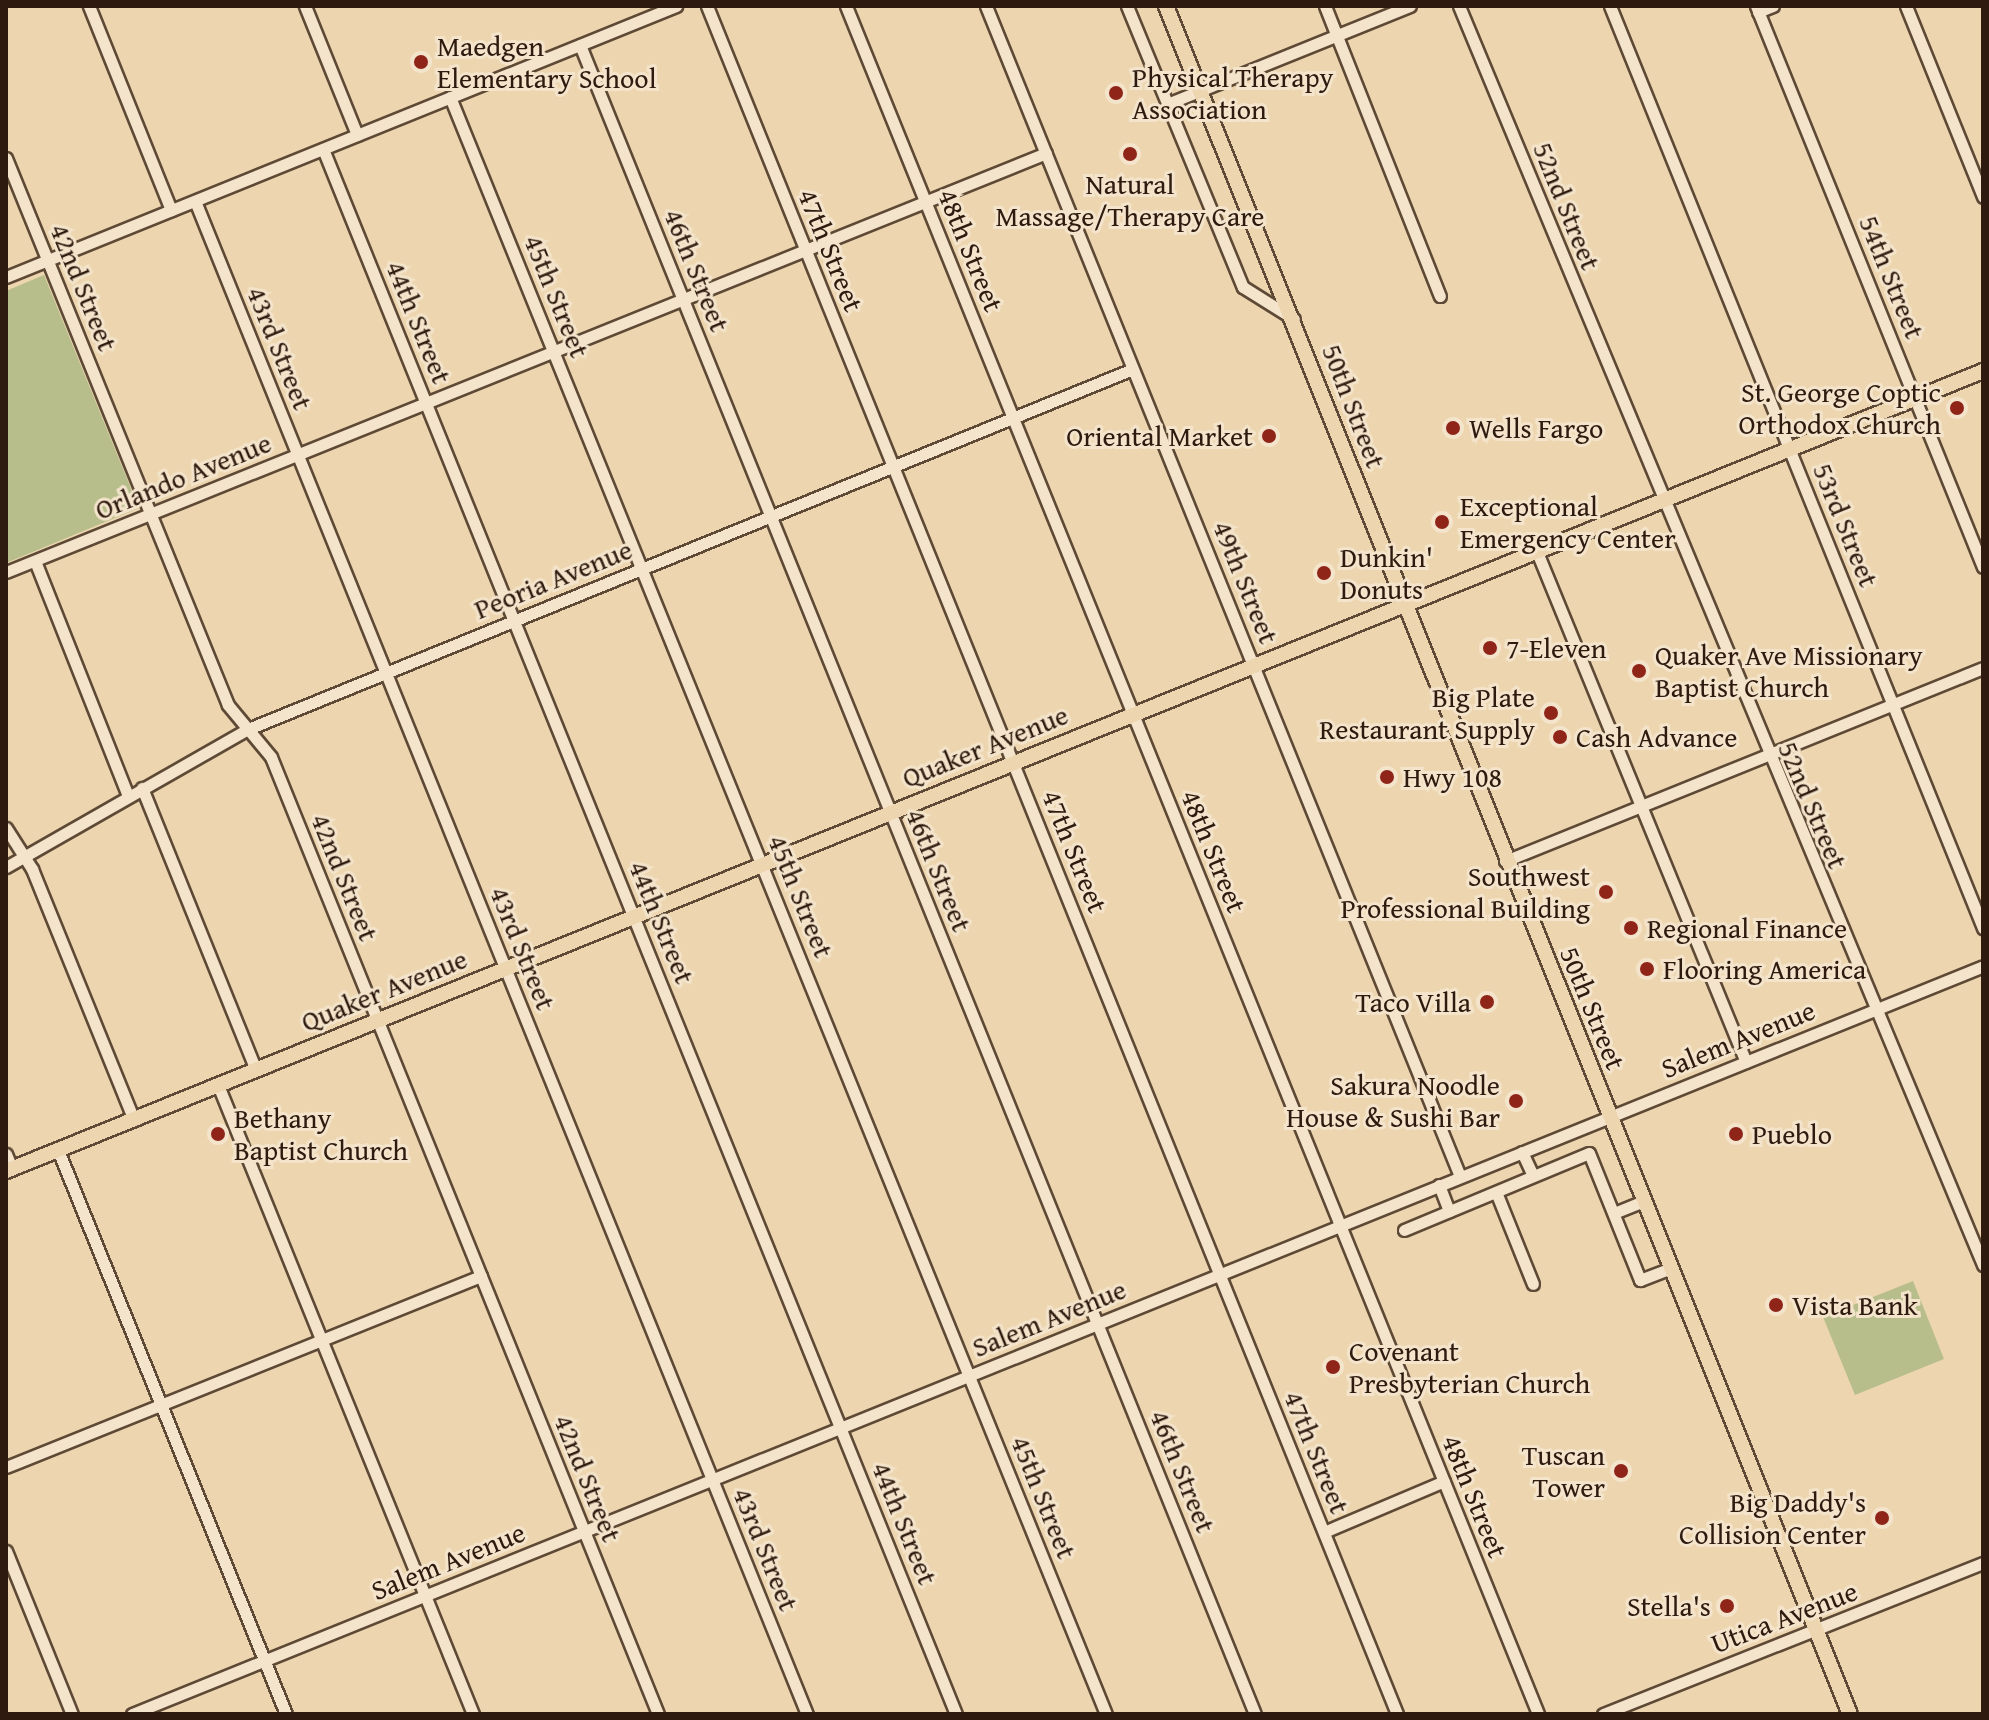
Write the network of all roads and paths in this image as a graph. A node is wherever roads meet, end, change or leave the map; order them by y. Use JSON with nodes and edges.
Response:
{"nodes":[{"id":1,"x":89,"y":6,"type":"edge"},
{"id":2,"x":305,"y":6,"type":"edge"},
{"id":3,"x":676,"y":6,"type":"edge"},
{"id":4,"x":707,"y":6,"type":"edge"},
{"id":5,"x":846,"y":6,"type":"edge"},
{"id":6,"x":986,"y":6,"type":"edge"},
{"id":7,"x":1127,"y":6,"type":"edge"},
{"id":8,"x":1166,"y":6,"type":"edge"},
{"id":9,"x":1325,"y":6,"type":"edge"},
{"id":10,"x":1410,"y":6,"type":"edge"},
{"id":11,"x":1459,"y":6,"type":"edge"},
{"id":12,"x":1610,"y":6,"type":"edge"},
{"id":13,"x":1773,"y":6,"type":"edge"},
{"id":14,"x":1906,"y":6,"type":"edge"},
{"id":15,"x":1757,"y":9,"type":"edge"},
{"id":16,"x":1337,"y":35,"type":"junction"},
{"id":17,"x":580,"y":45,"type":"junction"},
{"id":18,"x":1201,"y":91,"type":"junction"},
{"id":19,"x":450,"y":97,"type":"junction"},
{"id":20,"x":1167,"y":104,"type":"junction"},
{"id":21,"x":357,"y":135,"type":"junction"},
{"id":22,"x":323,"y":149,"type":"junction"},
{"id":23,"x":1046,"y":153,"type":"junction"},
{"id":24,"x":6,"y":158,"type":"edge"},
{"id":25,"x":1983,"y":197,"type":"edge"},
{"id":26,"x":195,"y":201,"type":"junction"},
{"id":27,"x":925,"y":201,"type":"junction"},
{"id":28,"x":171,"y":210,"type":"junction"},
{"id":29,"x":806,"y":250,"type":"junction"},
{"id":30,"x":47,"y":260,"type":"junction"},
{"id":31,"x":6,"y":277,"type":"edge"},
{"id":32,"x":1440,"y":296,"type":"dead end"},
{"id":33,"x":683,"y":300,"type":"junction"},
{"id":34,"x":1294,"y":319,"type":"junction"},
{"id":35,"x":554,"y":353,"type":"junction"},
{"id":36,"x":1133,"y":369,"type":"junction"},
{"id":37,"x":1983,"y":371,"type":"edge"},
{"id":38,"x":1915,"y":398,"type":"junction"},
{"id":39,"x":426,"y":404,"type":"junction"},
{"id":40,"x":1013,"y":419,"type":"junction"},
{"id":41,"x":1789,"y":449,"type":"junction"},
{"id":42,"x":298,"y":456,"type":"junction"},
{"id":43,"x":894,"y":467,"type":"junction"},
{"id":44,"x":1660,"y":502,"type":"junction"},
{"id":45,"x":151,"y":515,"type":"junction"},
{"id":46,"x":771,"y":517,"type":"junction"},
{"id":47,"x":1537,"y":552,"type":"junction"},
{"id":48,"x":35,"y":561,"type":"junction"},
{"id":49,"x":1983,"y":567,"type":"edge"},
{"id":50,"x":642,"y":569,"type":"junction"},
{"id":51,"x":6,"y":572,"type":"edge"},
{"id":52,"x":1402,"y":606,"type":"junction"},
{"id":53,"x":514,"y":620,"type":"junction"},
{"id":54,"x":1253,"y":666,"type":"junction"},
{"id":55,"x":1983,"y":668,"type":"edge"},
{"id":56,"x":386,"y":673,"type":"junction"},
{"id":57,"x":1893,"y":705,"type":"junction"},
{"id":58,"x":1133,"y":714,"type":"junction"},
{"id":59,"x":248,"y":729,"type":"junction"},
{"id":60,"x":1766,"y":756,"type":"junction"},
{"id":61,"x":1013,"y":763,"type":"junction"},
{"id":62,"x":142,"y":788,"type":"junction"},
{"id":63,"x":128,"y":796,"type":"junction"},
{"id":64,"x":1641,"y":806,"type":"junction"},
{"id":65,"x":890,"y":813,"type":"junction"},
{"id":66,"x":6,"y":828,"type":"edge"},
{"id":67,"x":22,"y":858,"type":"junction"},
{"id":68,"x":1505,"y":861,"type":"junction"},
{"id":69,"x":762,"y":865,"type":"junction"},
{"id":70,"x":6,"y":867,"type":"edge"},
{"id":71,"x":634,"y":917,"type":"junction"},
{"id":72,"x":1983,"y":928,"type":"edge"},
{"id":73,"x":1983,"y":966,"type":"edge"},
{"id":74,"x":506,"y":969,"type":"junction"},
{"id":75,"x":1873,"y":1011,"type":"junction"},
{"id":76,"x":377,"y":1021,"type":"junction"},
{"id":77,"x":1746,"y":1062,"type":"junction"},
{"id":78,"x":256,"y":1070,"type":"junction"},
{"id":79,"x":218,"y":1085,"type":"junction"},
{"id":80,"x":1609,"y":1117,"type":"junction"},
{"id":81,"x":134,"y":1120,"type":"junction"},
{"id":82,"x":58,"y":1150,"type":"junction"},
{"id":83,"x":1522,"y":1152,"type":"junction"},
{"id":84,"x":8,"y":1165,"type":"edge"},
{"id":85,"x":1460,"y":1176,"type":"junction"},
{"id":86,"x":1533,"y":1176,"type":"junction"},
{"id":87,"x":1439,"y":1185,"type":"junction"},
{"id":88,"x":1496,"y":1192,"type":"junction"},
{"id":89,"x":1643,"y":1201,"type":"junction"},
{"id":90,"x":1449,"y":1211,"type":"junction"},
{"id":91,"x":1614,"y":1213,"type":"junction"},
{"id":92,"x":1340,"y":1226,"type":"junction"},
{"id":93,"x":1404,"y":1230,"type":"dead end"},
{"id":94,"x":1983,"y":1265,"type":"edge"},
{"id":95,"x":1669,"y":1269,"type":"junction"},
{"id":96,"x":1220,"y":1274,"type":"junction"},
{"id":97,"x":481,"y":1276,"type":"junction"},
{"id":98,"x":1533,"y":1284,"type":"dead end"},
{"id":99,"x":1097,"y":1324,"type":"junction"},
{"id":100,"x":322,"y":1341,"type":"junction"},
{"id":101,"x":969,"y":1376,"type":"junction"},
{"id":102,"x":161,"y":1405,"type":"junction"},
{"id":103,"x":841,"y":1428,"type":"junction"},
{"id":104,"x":6,"y":1467,"type":"edge"},
{"id":105,"x":712,"y":1480,"type":"junction"},
{"id":106,"x":1444,"y":1481,"type":"junction"},
{"id":107,"x":584,"y":1532,"type":"junction"},
{"id":108,"x":1324,"y":1532,"type":"junction"},
{"id":109,"x":6,"y":1551,"type":"edge"},
{"id":110,"x":1983,"y":1563,"type":"edge"},
{"id":111,"x":425,"y":1596,"type":"junction"},
{"id":112,"x":1816,"y":1629,"type":"junction"},
{"id":113,"x":265,"y":1661,"type":"junction"},
{"id":114,"x":72,"y":1714,"type":"edge"},
{"id":115,"x":132,"y":1714,"type":"edge"},
{"id":116,"x":286,"y":1714,"type":"edge"},
{"id":117,"x":473,"y":1714,"type":"edge"},
{"id":118,"x":658,"y":1714,"type":"edge"},
{"id":119,"x":807,"y":1714,"type":"edge"},
{"id":120,"x":956,"y":1714,"type":"edge"},
{"id":121,"x":1106,"y":1714,"type":"edge"},
{"id":122,"x":1255,"y":1714,"type":"edge"},
{"id":123,"x":1397,"y":1714,"type":"edge"},
{"id":124,"x":1538,"y":1714,"type":"edge"},
{"id":125,"x":1603,"y":1714,"type":"edge"},
{"id":126,"x":1850,"y":1714,"type":"edge"}],
"edges":[{"from":1,"to":28,"type":"street"},
{"from":2,"to":21,"type":"street"},
{"from":3,"to":17,"type":"street"},
{"from":4,"to":29,"type":"street","name":"47th Street"},
{"from":5,"to":27,"type":"street","name":"48th Street"},
{"from":6,"to":23,"type":"street","name":"49th Street"},
{"from":7,"to":20,"type":"street","name":"50th Street"},
{"from":8,"to":18,"type":"main road","name":"50th Street"},
{"from":9,"to":16,"type":"street"},
{"from":10,"to":16,"type":"street"},
{"from":11,"to":44,"type":"street","name":"52nd Street"},
{"from":12,"to":41,"type":"street","name":"53rd Street"},
{"from":13,"to":15,"type":"street"},
{"from":14,"to":25,"type":"street"},
{"from":15,"to":38,"type":"street","name":"54th Street"},
{"from":16,"to":18,"type":"street"},
{"from":16,"to":32,"type":"street"},
{"from":17,"to":19,"type":"street"},
{"from":17,"to":33,"type":"street","name":"46th Street"},
{"from":18,"to":20,"type":"street"},
{"from":18,"to":34,"type":"main road","name":"50th Street"},
{"from":19,"to":21,"type":"street"},
{"from":19,"to":35,"type":"street","name":"45th Street"},
{"from":20,"to":34,"type":"street","name":"50th Street"},
{"from":21,"to":22,"type":"street"},
{"from":22,"to":26,"type":"street"},
{"from":22,"to":39,"type":"street","name":"44th Street"},
{"from":23,"to":27,"type":"street","name":"Orlando Avenue"},
{"from":23,"to":36,"type":"street","name":"49th Street"},
{"from":24,"to":30,"type":"street","name":"42nd Street"},
{"from":26,"to":28,"type":"street"},
{"from":26,"to":42,"type":"street","name":"43rd Street"},
{"from":27,"to":29,"type":"street","name":"Orlando Avenue"},
{"from":27,"to":40,"type":"street","name":"48th Street"},
{"from":28,"to":30,"type":"street"},
{"from":29,"to":33,"type":"street","name":"Orlando Avenue"},
{"from":29,"to":43,"type":"street","name":"47th Street"},
{"from":30,"to":31,"type":"street"},
{"from":30,"to":45,"type":"street","name":"42nd Street"},
{"from":33,"to":35,"type":"street","name":"Orlando Avenue"},
{"from":33,"to":46,"type":"street","name":"46th Street"},
{"from":34,"to":52,"type":"main road","name":"50th Street"},
{"from":35,"to":39,"type":"street","name":"Orlando Avenue"},
{"from":35,"to":50,"type":"street","name":"45th Street"},
{"from":36,"to":40,"type":"street","name":"Peoria Avenue"},
{"from":36,"to":54,"type":"street","name":"49th Street"},
{"from":37,"to":38,"type":"main road","name":"Quaker Avenue"},
{"from":38,"to":41,"type":"main road","name":"Quaker Avenue"},
{"from":38,"to":49,"type":"street","name":"54th Street"},
{"from":39,"to":42,"type":"street","name":"Orlando Avenue"},
{"from":39,"to":53,"type":"street","name":"44th Street"},
{"from":40,"to":43,"type":"street","name":"Peoria Avenue"},
{"from":40,"to":58,"type":"street","name":"48th Street"},
{"from":41,"to":44,"type":"main road","name":"Quaker Avenue"},
{"from":41,"to":57,"type":"street","name":"53rd Street"},
{"from":42,"to":45,"type":"street","name":"Orlando Avenue"},
{"from":42,"to":56,"type":"street","name":"43rd Street"},
{"from":43,"to":46,"type":"street","name":"Peoria Avenue"},
{"from":43,"to":61,"type":"street","name":"47th Street"},
{"from":44,"to":47,"type":"main road","name":"Quaker Avenue"},
{"from":44,"to":60,"type":"street","name":"52nd Street"},
{"from":45,"to":48,"type":"street","name":"Orlando Avenue"},
{"from":45,"to":59,"type":"street","name":"42nd Street"},
{"from":46,"to":50,"type":"street","name":"Peoria Avenue"},
{"from":46,"to":65,"type":"street","name":"46th Street"},
{"from":47,"to":52,"type":"main road","name":"Quaker Avenue"},
{"from":47,"to":64,"type":"street"},
{"from":48,"to":51,"type":"street","name":"Orlando Avenue"},
{"from":48,"to":63,"type":"street"},
{"from":50,"to":53,"type":"street","name":"Peoria Avenue"},
{"from":50,"to":69,"type":"street","name":"45th Street"},
{"from":52,"to":54,"type":"main road","name":"Quaker Avenue"},
{"from":52,"to":68,"type":"main road","name":"50th Street"},
{"from":53,"to":56,"type":"street","name":"Peoria Avenue"},
{"from":53,"to":71,"type":"street","name":"44th Street"},
{"from":54,"to":58,"type":"main road","name":"Quaker Avenue"},
{"from":54,"to":85,"type":"street","name":"49th Street"},
{"from":55,"to":57,"type":"street"},
{"from":56,"to":59,"type":"street","name":"Peoria Avenue"},
{"from":56,"to":74,"type":"street","name":"43rd Street"},
{"from":57,"to":60,"type":"street"},
{"from":57,"to":72,"type":"street","name":"53rd Street"},
{"from":58,"to":61,"type":"main road","name":"Quaker Avenue"},
{"from":58,"to":92,"type":"street","name":"48th Street"},
{"from":59,"to":62,"type":"street","name":"Peoria Avenue"},
{"from":59,"to":76,"type":"street","name":"42nd Street"},
{"from":60,"to":64,"type":"street"},
{"from":60,"to":75,"type":"street","name":"52nd Street"},
{"from":61,"to":65,"type":"main road","name":"Quaker Avenue"},
{"from":61,"to":96,"type":"street","name":"47th Street"},
{"from":62,"to":63,"type":"street","name":"Peoria Avenue"},
{"from":62,"to":78,"type":"street"},
{"from":63,"to":67,"type":"street","name":"Peoria Avenue"},
{"from":64,"to":68,"type":"street"},
{"from":64,"to":77,"type":"street"},
{"from":65,"to":69,"type":"main road","name":"Quaker Avenue"},
{"from":65,"to":99,"type":"street","name":"46th Street"},
{"from":66,"to":67,"type":"street"},
{"from":67,"to":70,"type":"street","name":"Peoria Avenue"},
{"from":67,"to":81,"type":"street"},
{"from":68,"to":80,"type":"main road","name":"50th Street"},
{"from":69,"to":71,"type":"main road","name":"Quaker Avenue"},
{"from":69,"to":101,"type":"street","name":"45th Street"},
{"from":71,"to":74,"type":"main road","name":"Quaker Avenue"},
{"from":71,"to":103,"type":"street","name":"44th Street"},
{"from":73,"to":75,"type":"street","name":"Salem Avenue"},
{"from":74,"to":76,"type":"main road","name":"Quaker Avenue"},
{"from":74,"to":105,"type":"street","name":"43rd Street"},
{"from":75,"to":77,"type":"street","name":"Salem Avenue"},
{"from":75,"to":94,"type":"street","name":"52nd Street"},
{"from":76,"to":78,"type":"main road","name":"Quaker Avenue"},
{"from":76,"to":97,"type":"street","name":"42nd Street"},
{"from":77,"to":80,"type":"street","name":"Salem Avenue"},
{"from":78,"to":79,"type":"main road","name":"Quaker Avenue"},
{"from":79,"to":81,"type":"main road","name":"Quaker Avenue"},
{"from":79,"to":100,"type":"street"},
{"from":80,"to":83,"type":"street","name":"Salem Avenue"},
{"from":80,"to":89,"type":"main road","name":"50th Street"},
{"from":81,"to":82,"type":"main road","name":"Quaker Avenue"},
{"from":82,"to":84,"type":"main road","name":"Quaker Avenue"},
{"from":82,"to":102,"type":"street"},
{"from":83,"to":85,"type":"street","name":"Salem Avenue"},
{"from":83,"to":86,"type":"street"},
{"from":85,"to":87,"type":"street","name":"Salem Avenue"},
{"from":86,"to":88,"type":"street"},
{"from":86,"to":91,"type":"street"},
{"from":87,"to":90,"type":"street"},
{"from":87,"to":92,"type":"street","name":"Salem Avenue"},
{"from":88,"to":90,"type":"street"},
{"from":88,"to":98,"type":"street"},
{"from":89,"to":91,"type":"street"},
{"from":89,"to":95,"type":"main road","name":"50th Street"},
{"from":90,"to":93,"type":"street"},
{"from":91,"to":95,"type":"street"},
{"from":92,"to":96,"type":"street","name":"Salem Avenue"},
{"from":92,"to":106,"type":"street","name":"48th Street"},
{"from":95,"to":112,"type":"main road","name":"50th Street"},
{"from":96,"to":99,"type":"street","name":"Salem Avenue"},
{"from":96,"to":108,"type":"street","name":"47th Street"},
{"from":97,"to":100,"type":"street"},
{"from":97,"to":107,"type":"street","name":"42nd Street"},
{"from":99,"to":101,"type":"street","name":"Salem Avenue"},
{"from":99,"to":122,"type":"street","name":"46th Street"},
{"from":100,"to":102,"type":"street"},
{"from":100,"to":111,"type":"street"},
{"from":101,"to":103,"type":"street","name":"Salem Avenue"},
{"from":101,"to":121,"type":"street","name":"45th Street"},
{"from":102,"to":104,"type":"street"},
{"from":102,"to":113,"type":"street"},
{"from":103,"to":105,"type":"street","name":"Salem Avenue"},
{"from":103,"to":120,"type":"street","name":"44th Street"},
{"from":105,"to":107,"type":"street","name":"Salem Avenue"},
{"from":105,"to":119,"type":"street","name":"43rd Street"},
{"from":106,"to":108,"type":"street"},
{"from":106,"to":124,"type":"street","name":"48th Street"},
{"from":107,"to":111,"type":"street","name":"Salem Avenue"},
{"from":107,"to":118,"type":"street","name":"42nd Street"},
{"from":108,"to":123,"type":"street","name":"47th Street"},
{"from":109,"to":114,"type":"street"},
{"from":110,"to":112,"type":"street","name":"Utica Avenue"},
{"from":111,"to":113,"type":"street","name":"Salem Avenue"},
{"from":111,"to":117,"type":"street"},
{"from":112,"to":125,"type":"street","name":"Utica Avenue"},
{"from":112,"to":126,"type":"main road","name":"50th Street"},
{"from":113,"to":115,"type":"street","name":"Salem Avenue"},
{"from":113,"to":116,"type":"street"}]}
